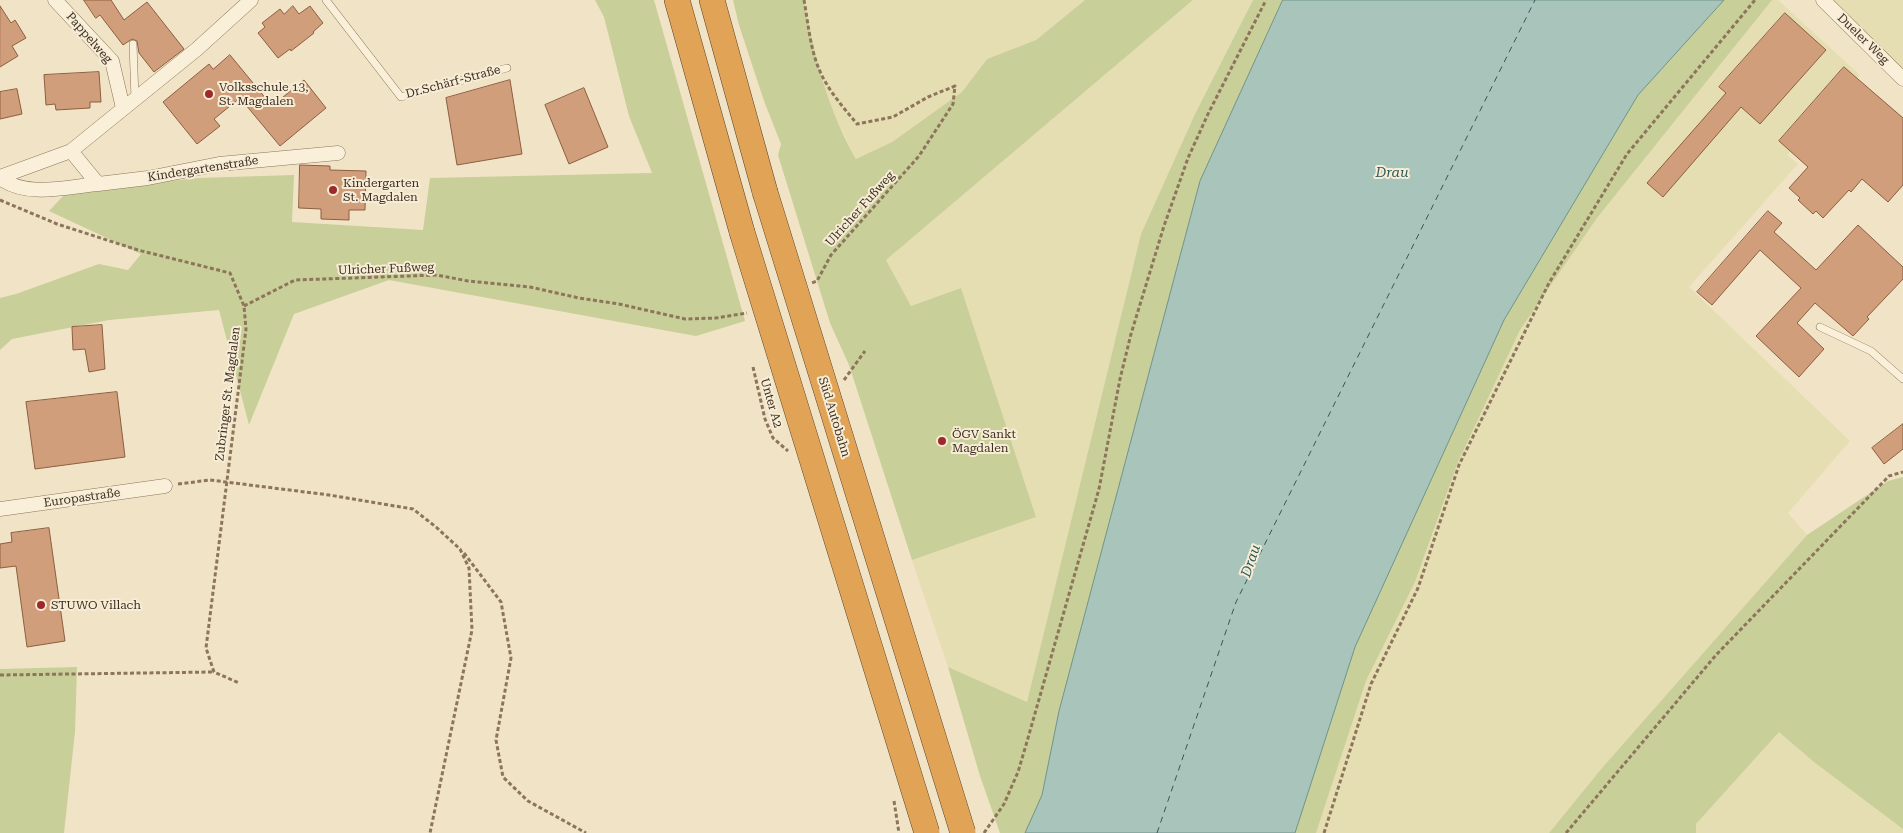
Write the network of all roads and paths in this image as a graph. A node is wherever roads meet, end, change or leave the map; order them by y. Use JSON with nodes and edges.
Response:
{"nodes":[{"id":1,"x":55,"y":0,"type":"edge"},
{"id":2,"x":251,"y":0,"type":"edge"},
{"id":3,"x":326,"y":0,"type":"edge"},
{"id":4,"x":677,"y":0,"type":"edge"},
{"id":5,"x":712,"y":0,"type":"edge"},
{"id":6,"x":804,"y":0,"type":"edge"},
{"id":7,"x":1266,"y":0,"type":"edge"},
{"id":8,"x":1755,"y":0,"type":"edge"},
{"id":9,"x":1823,"y":0,"type":"edge"},
{"id":10,"x":133,"y":44,"type":"dead end"},
{"id":11,"x":506,"y":68,"type":"dead end"},
{"id":12,"x":1903,"y":79,"type":"edge"},
{"id":13,"x":135,"y":98,"type":"junction"},
{"id":14,"x":123,"y":108,"type":"junction"},
{"id":15,"x":71,"y":151,"type":"junction"},
{"id":16,"x":338,"y":153,"type":"dead end"},
{"id":17,"x":0,"y":177,"type":"edge"},
{"id":18,"x":98,"y":184,"type":"junction"},
{"id":19,"x":0,"y":200,"type":"edge"},
{"id":20,"x":809,"y":285,"type":"dead end"},
{"id":21,"x":244,"y":306,"type":"junction"},
{"id":22,"x":750,"y":312,"type":"dead end"},
{"id":23,"x":1820,"y":327,"type":"dead end"},
{"id":24,"x":753,"y":367,"type":"dead end"},
{"id":25,"x":1903,"y":379,"type":"edge"},
{"id":26,"x":793,"y":456,"type":"dead end"},
{"id":27,"x":1903,"y":472,"type":"edge"},
{"id":28,"x":227,"y":482,"type":"junction"},
{"id":29,"x":165,"y":486,"type":"joint"},
{"id":30,"x":0,"y":509,"type":"edge"},
{"id":31,"x":460,"y":549,"type":"junction"},
{"id":32,"x":214,"y":672,"type":"junction"},
{"id":33,"x":0,"y":676,"type":"edge"},
{"id":34,"x":239,"y":683,"type":"dead end"},
{"id":35,"x":430,"y":833,"type":"edge"},
{"id":36,"x":586,"y":833,"type":"edge"},
{"id":37,"x":927,"y":833,"type":"edge"},
{"id":38,"x":963,"y":833,"type":"edge"},
{"id":39,"x":984,"y":833,"type":"edge"},
{"id":40,"x":1324,"y":833,"type":"edge"},
{"id":41,"x":1566,"y":833,"type":"edge"}],
"edges":[{"from":1,"to":14,"type":"street","name":"Pappelweg"},
{"from":2,"to":13,"type":"street"},
{"from":3,"to":11,"type":"lane","name":"Dr.Schärf-Straße"},
{"from":4,"to":37,"type":"highway","bridge":true},
{"from":5,"to":38,"type":"highway","name":"Süd Autobahn","bridge":true},
{"from":6,"to":20,"type":"path","name":"Ulricher Fußweg"},
{"from":7,"to":39,"type":"path"},
{"from":8,"to":40,"type":"path"},
{"from":9,"to":12,"type":"street","name":"Dueler Weg"},
{"from":10,"to":13,"type":"lane"},
{"from":13,"to":14,"type":"street"},
{"from":14,"to":15,"type":"street"},
{"from":15,"to":17,"type":"street"},
{"from":15,"to":18,"type":"street"},
{"from":16,"to":18,"type":"street","name":"Kindergartenstraße"},
{"from":17,"to":18,"type":"street","name":"Kindergartenstraße"},
{"from":19,"to":21,"type":"path","name":"Zubringer St. Magdalen"},
{"from":21,"to":22,"type":"path","name":"Ulricher Fußweg"},
{"from":21,"to":28,"type":"path","name":"Zubringer St. Magdalen"},
{"from":23,"to":25,"type":"lane"},
{"from":24,"to":26,"type":"path","name":"Unter A2"},
{"from":27,"to":41,"type":"path"},
{"from":28,"to":29,"type":"path"},
{"from":28,"to":31,"type":"path"},
{"from":28,"to":32,"type":"path","name":"Zubringer St. Magdalen"},
{"from":29,"to":30,"type":"street","name":"Europastraße"},
{"from":31,"to":35,"type":"path"},
{"from":31,"to":36,"type":"path"},
{"from":32,"to":33,"type":"path"},
{"from":32,"to":34,"type":"path"}]}
